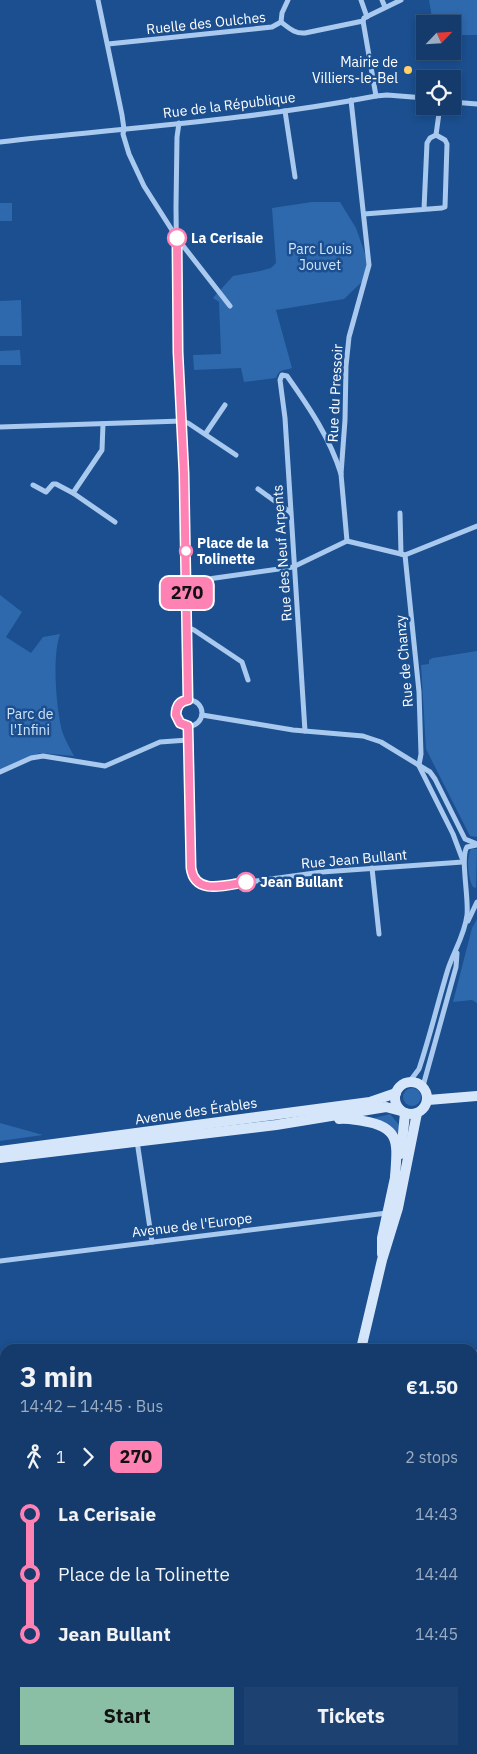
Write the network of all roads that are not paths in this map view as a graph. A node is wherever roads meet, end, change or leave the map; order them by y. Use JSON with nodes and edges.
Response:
{"nodes":[{"id":1,"x":98,"y":0,"type":"edge"},
{"id":2,"x":288,"y":0,"type":"edge"},
{"id":3,"x":361,"y":0,"type":"edge"},
{"id":4,"x":382,"y":0,"type":"edge"},
{"id":5,"x":401,"y":0,"type":"edge"},
{"id":6,"x":385,"y":8,"type":"junction"},
{"id":7,"x":365,"y":19,"type":"junction"},
{"id":8,"x":281,"y":22,"type":"junction"},
{"id":9,"x":108,"y":44,"type":"junction"},
{"id":10,"x":376,"y":96,"type":"junction"},
{"id":11,"x":416,"y":97,"type":"edge"},
{"id":12,"x":351,"y":100,"type":"junction"},
{"id":13,"x":461,"y":103,"type":"edge"},
{"id":14,"x":477,"y":104,"type":"edge"},
{"id":15,"x":284,"y":111,"type":"junction"},
{"id":16,"x":439,"y":115,"type":"edge"},
{"id":17,"x":179,"y":123,"type":"junction"},
{"id":18,"x":124,"y":129,"type":"junction"},
{"id":19,"x":436,"y":135,"type":"junction"},
{"id":20,"x":0,"y":142,"type":"edge"},
{"id":21,"x":295,"y":177,"type":"dead end"},
{"id":22,"x":424,"y":209,"type":"junction"},
{"id":23,"x":364,"y":214,"type":"junction"},
{"id":24,"x":177,"y":238,"type":"junction"},
{"id":25,"x":230,"y":306,"type":"dead end"},
{"id":26,"x":225,"y":405,"type":"dead end"},
{"id":27,"x":182,"y":421,"type":"junction"},
{"id":28,"x":102,"y":424,"type":"junction"},
{"id":29,"x":0,"y":427,"type":"edge"},
{"id":30,"x":206,"y":433,"type":"junction"},
{"id":31,"x":236,"y":455,"type":"dead end"},
{"id":32,"x":341,"y":474,"type":"junction"},
{"id":33,"x":33,"y":485,"type":"dead end"},
{"id":34,"x":258,"y":489,"type":"dead end"},
{"id":35,"x":73,"y":493,"type":"junction"},
{"id":36,"x":290,"y":512,"type":"junction"},
{"id":37,"x":400,"y":513,"type":"dead end"},
{"id":38,"x":115,"y":522,"type":"dead end"},
{"id":39,"x":477,"y":526,"type":"edge"},
{"id":40,"x":347,"y":541,"type":"junction"},
{"id":41,"x":403,"y":555,"type":"junction"},
{"id":42,"x":293,"y":567,"type":"junction"},
{"id":43,"x":186,"y":581,"type":"junction"},
{"id":44,"x":187,"y":628,"type":"junction"},
{"id":45,"x":248,"y":680,"type":"dead end"},
{"id":46,"x":188,"y":700,"type":"junction"},
{"id":47,"x":202,"y":715,"type":"junction"},
{"id":48,"x":188,"y":726,"type":"junction"},
{"id":49,"x":305,"y":731,"type":"junction"},
{"id":50,"x":188,"y":740,"type":"junction"},
{"id":51,"x":419,"y":765,"type":"junction"},
{"id":52,"x":0,"y":772,"type":"edge"},
{"id":53,"x":477,"y":845,"type":"edge"},
{"id":54,"x":463,"y":862,"type":"junction"},
{"id":55,"x":372,"y":868,"type":"junction"},
{"id":56,"x":477,"y":902,"type":"edge"},
{"id":57,"x":466,"y":924,"type":"junction"},
{"id":58,"x":380,"y":934,"type":"dead end"},
{"id":59,"x":458,"y":948,"type":"junction"},
{"id":60,"x":410,"y":1081,"type":"junction"},
{"id":61,"x":423,"y":1086,"type":"junction"},
{"id":62,"x":396,"y":1093,"type":"junction"},
{"id":63,"x":477,"y":1096,"type":"edge"},
{"id":64,"x":428,"y":1100,"type":"junction"},
{"id":65,"x":403,"y":1112,"type":"junction"},
{"id":66,"x":417,"y":1113,"type":"junction"},
{"id":67,"x":276,"y":1125,"type":"junction"},
{"id":68,"x":137,"y":1141,"type":"junction"},
{"id":69,"x":0,"y":1150,"type":"edge"},
{"id":70,"x":0,"y":1158,"type":"edge"},
{"id":71,"x":394,"y":1178,"type":"junction"},
{"id":72,"x":386,"y":1213,"type":"junction"},
{"id":73,"x":152,"y":1242,"type":"junction"},
{"id":74,"x":382,"y":1260,"type":"junction"},
{"id":75,"x":0,"y":1261,"type":"edge"},
{"id":76,"x":363,"y":1344,"type":"edge"}],
"edges":[{"from":1,"to":9,"type":"street"},
{"from":2,"to":8,"type":"street","name":"Ruelle des Oulches"},
{"from":3,"to":7,"type":"street"},
{"from":4,"to":6,"type":"street"},
{"from":5,"to":6,"type":"street"},
{"from":6,"to":7,"type":"street"},
{"from":7,"to":8,"type":"street"},
{"from":7,"to":10,"type":"street"},
{"from":8,"to":9,"type":"street","name":"Ruelle des Oulches"},
{"from":9,"to":18,"type":"street"},
{"from":10,"to":11,"type":"street","name":"Rue de la République"},
{"from":10,"to":12,"type":"street","name":"Rue de la République"},
{"from":12,"to":15,"type":"street","name":"Rue de la République"},
{"from":12,"to":23,"type":"street","name":"Rue du Pressoir"},
{"from":13,"to":14,"type":"street"},
{"from":15,"to":17,"type":"street","name":"Rue de la République"},
{"from":15,"to":21,"type":"street"},
{"from":16,"to":19,"type":"street"},
{"from":17,"to":18,"type":"street","name":"Rue de la République"},
{"from":17,"to":24,"type":"street"},
{"from":18,"to":20,"type":"street","name":"Rue de la République"},
{"from":18,"to":24,"type":"street"},
{"from":19,"to":22,"type":"street"},
{"from":19,"to":22,"type":"street"},
{"from":22,"to":23,"type":"street"},
{"from":23,"to":32,"type":"street","name":"Rue du Pressoir"},
{"from":24,"to":25,"type":"street"},
{"from":24,"to":27,"type":"street"},
{"from":26,"to":30,"type":"street"},
{"from":27,"to":28,"type":"street"},
{"from":27,"to":30,"type":"street"},
{"from":27,"to":43,"type":"street"},
{"from":28,"to":29,"type":"street"},
{"from":28,"to":35,"type":"street"},
{"from":30,"to":31,"type":"street"},
{"from":32,"to":36,"type":"street","name":"Rue des Neuf Arpents"},
{"from":32,"to":40,"type":"street","name":"Rue du Pressoir"},
{"from":33,"to":35,"type":"street"},
{"from":34,"to":36,"type":"street"},
{"from":35,"to":38,"type":"street"},
{"from":36,"to":42,"type":"street","name":"Rue des Neuf Arpents"},
{"from":37,"to":41,"type":"street","name":"Rue de Chanzy"},
{"from":39,"to":41,"type":"street"},
{"from":40,"to":41,"type":"street"},
{"from":40,"to":42,"type":"street"},
{"from":41,"to":51,"type":"street","name":"Rue de Chanzy"},
{"from":42,"to":43,"type":"street"},
{"from":42,"to":49,"type":"street","name":"Rue des Neuf Arpents"},
{"from":43,"to":44,"type":"street"},
{"from":44,"to":45,"type":"street"},
{"from":44,"to":46,"type":"street"},
{"from":46,"to":47,"type":"street"},
{"from":46,"to":48,"type":"street"},
{"from":47,"to":48,"type":"street"},
{"from":47,"to":49,"type":"street"},
{"from":48,"to":50,"type":"street","name":"Rue Jean Bullant"},
{"from":49,"to":51,"type":"street"},
{"from":50,"to":52,"type":"street"},
{"from":50,"to":55,"type":"street","name":"Rue Jean Bullant"},
{"from":51,"to":53,"type":"street"},
{"from":51,"to":54,"type":"street"},
{"from":53,"to":54,"type":"street"},
{"from":54,"to":55,"type":"street","name":"Rue Jean Bullant"},
{"from":54,"to":57,"type":"street"},
{"from":55,"to":58,"type":"street"},
{"from":56,"to":57,"type":"street"},
{"from":57,"to":59,"type":"street"},
{"from":59,"to":60,"type":"street"},
{"from":59,"to":61,"type":"street"},
{"from":60,"to":61,"type":"main road"},
{"from":60,"to":62,"type":"main road"},
{"from":61,"to":64,"type":"main road"},
{"from":62,"to":65,"type":"main road"},
{"from":62,"to":69,"type":"main road","name":"Avenue des Érables"},
{"from":63,"to":64,"type":"main road"},
{"from":64,"to":66,"type":"main road"},
{"from":65,"to":66,"type":"main road"},
{"from":65,"to":67,"type":"main road","name":"Avenue des Érables"},
{"from":65,"to":71,"type":"main road"},
{"from":66,"to":74,"type":"main road"},
{"from":67,"to":68,"type":"main road","name":"Avenue des Érables"},
{"from":67,"to":71,"type":"main road","name":"Avenue des Érables"},
{"from":68,"to":70,"type":"main road","name":"Avenue des Érables"},
{"from":68,"to":73,"type":"street"},
{"from":71,"to":72,"type":"main road"},
{"from":72,"to":73,"type":"street","name":"Avenue de l'Europe"},
{"from":72,"to":74,"type":"main road"},
{"from":73,"to":75,"type":"street","name":"Avenue de l'Europe"},
{"from":74,"to":76,"type":"main road"}]}
